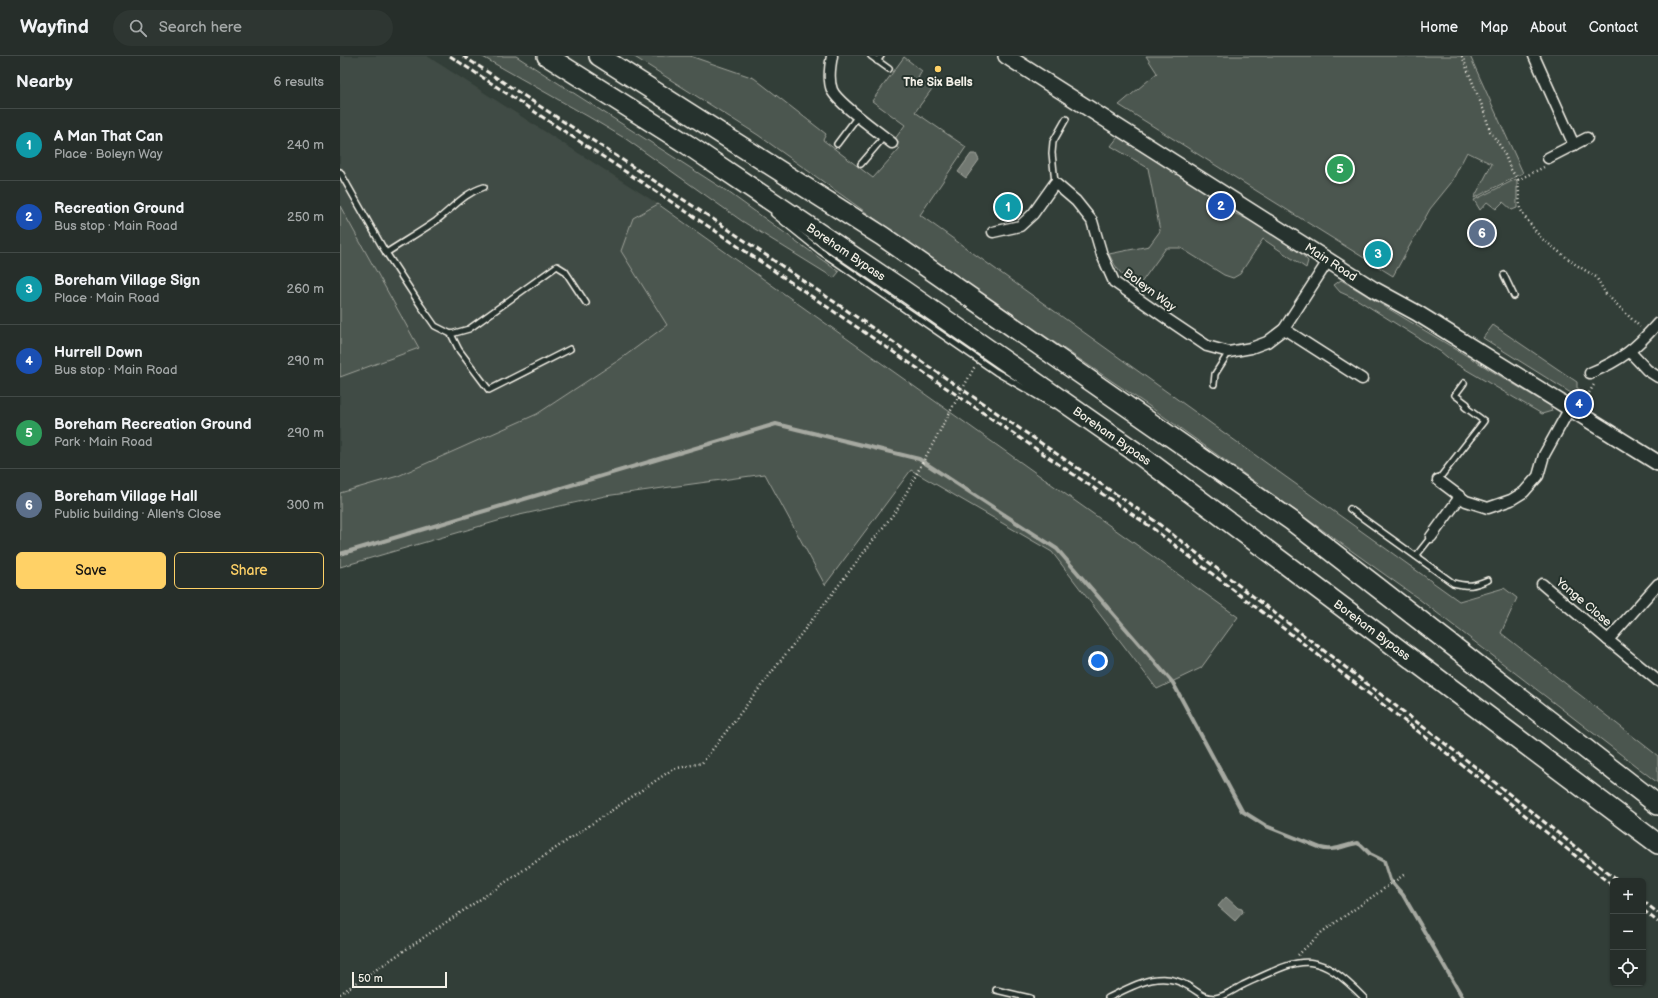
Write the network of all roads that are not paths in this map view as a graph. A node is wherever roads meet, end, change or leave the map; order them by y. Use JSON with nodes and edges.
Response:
{"nodes":[{"id":1,"x":547,"y":56,"type":"edge"},
{"id":2,"x":599,"y":56,"type":"edge"},
{"id":3,"x":832,"y":56,"type":"edge"},
{"id":4,"x":871,"y":56,"type":"edge"},
{"id":5,"x":1006,"y":56,"type":"edge"},
{"id":6,"x":1534,"y":56,"type":"edge"},
{"id":7,"x":879,"y":58,"type":"edge"},
{"id":8,"x":889,"y":69,"type":"dead end"},
{"id":9,"x":858,"y":116,"type":"junction"},
{"id":10,"x":1066,"y":120,"type":"dead end"},
{"id":11,"x":1587,"y":138,"type":"dead end"},
{"id":12,"x":888,"y":140,"type":"joint"},
{"id":13,"x":837,"y":144,"type":"dead end"},
{"id":14,"x":688,"y":145,"type":"junction"},
{"id":15,"x":1574,"y":145,"type":"junction"},
{"id":16,"x":1548,"y":158,"type":"road end"},
{"id":17,"x":861,"y":164,"type":"dead end"},
{"id":18,"x":340,"y":172,"type":"edge"},
{"id":19,"x":1055,"y":183,"type":"junction"},
{"id":20,"x":484,"y":187,"type":"dead end"},
{"id":21,"x":748,"y":193,"type":"dead end"},
{"id":22,"x":772,"y":212,"type":"dead end"},
{"id":23,"x":994,"y":232,"type":"dead end"},
{"id":24,"x":386,"y":253,"type":"junction"},
{"id":25,"x":1328,"y":261,"type":"junction"},
{"id":26,"x":1504,"y":275,"type":"dead end"},
{"id":27,"x":1514,"y":296,"type":"dead end"},
{"id":28,"x":586,"y":303,"type":"dead end"},
{"id":29,"x":1658,"y":323,"type":"edge"},
{"id":30,"x":1284,"y":330,"type":"junction"},
{"id":31,"x":451,"y":334,"type":"junction"},
{"id":32,"x":570,"y":349,"type":"dead end"},
{"id":33,"x":1229,"y":352,"type":"junction"},
{"id":34,"x":1630,"y":352,"type":"junction"},
{"id":35,"x":1590,"y":373,"type":"dead end"},
{"id":36,"x":1658,"y":377,"type":"edge"},
{"id":37,"x":1362,"y":379,"type":"dead end"},
{"id":38,"x":1464,"y":383,"type":"dead end"},
{"id":39,"x":1214,"y":384,"type":"dead end"},
{"id":40,"x":1058,"y":408,"type":"dead end"},
{"id":41,"x":1574,"y":411,"type":"junction"},
{"id":42,"x":1078,"y":420,"type":"dead end"},
{"id":43,"x":1140,"y":455,"type":"junction"},
{"id":44,"x":1658,"y":463,"type":"edge"},
{"id":45,"x":1438,"y":480,"type":"joint"},
{"id":46,"x":1460,"y":497,"type":"junction"},
{"id":47,"x":1350,"y":509,"type":"dead end"},
{"id":48,"x":1431,"y":538,"type":"joint"},
{"id":49,"x":1416,"y":556,"type":"junction"},
{"id":50,"x":1488,"y":580,"type":"dead end"},
{"id":51,"x":1542,"y":584,"type":"dead end"},
{"id":52,"x":1658,"y":584,"type":"edge"},
{"id":53,"x":1608,"y":640,"type":"junction"},
{"id":54,"x":1658,"y":681,"type":"edge"},
{"id":55,"x":1658,"y":805,"type":"edge"},
{"id":56,"x":1658,"y":844,"type":"edge"},
{"id":57,"x":996,"y":990,"type":"dead end"},
{"id":58,"x":1030,"y":998,"type":"edge"},
{"id":59,"x":1108,"y":998,"type":"edge"},
{"id":60,"x":1364,"y":998,"type":"edge"}],
"edges":[{"from":1,"to":14,"type":"highway","name":"Boreham Bypass"},
{"from":2,"to":55,"type":"highway"},
{"from":3,"to":9,"type":"street"},
{"from":4,"to":7,"type":"lane"},
{"from":5,"to":25,"type":"main road","name":"Main Road"},
{"from":6,"to":15,"type":"street"},
{"from":7,"to":8,"type":"lane"},
{"from":9,"to":12,"type":"street"},
{"from":9,"to":13,"type":"lane"},
{"from":10,"to":19,"type":"lane"},
{"from":11,"to":15,"type":"street"},
{"from":12,"to":17,"type":"lane"},
{"from":14,"to":21,"type":"lane"},
{"from":14,"to":43,"type":"highway","name":"Boreham Bypass"},
{"from":15,"to":16,"type":"street"},
{"from":18,"to":24,"type":"lane"},
{"from":19,"to":23,"type":"street"},
{"from":19,"to":33,"type":"street","name":"Boleyn Way"},
{"from":20,"to":24,"type":"lane"},
{"from":22,"to":40,"type":"lane"},
{"from":24,"to":31,"type":"lane"},
{"from":25,"to":30,"type":"street","name":"Boleyn Way"},
{"from":25,"to":41,"type":"main road","name":"Main Road"},
{"from":26,"to":27,"type":"lane"},
{"from":28,"to":31,"type":"lane"},
{"from":29,"to":34,"type":"street"},
{"from":30,"to":33,"type":"street","name":"Boleyn Way"},
{"from":30,"to":37,"type":"street"},
{"from":31,"to":32,"type":"lane"},
{"from":33,"to":39,"type":"lane"},
{"from":34,"to":35,"type":"street"},
{"from":34,"to":36,"type":"street"},
{"from":38,"to":45,"type":"lane"},
{"from":41,"to":44,"type":"main road","name":"Main Road"},
{"from":41,"to":46,"type":"street"},
{"from":42,"to":43,"type":"lane"},
{"from":43,"to":56,"type":"highway","name":"Boreham Bypass"},
{"from":45,"to":46,"type":"street"},
{"from":46,"to":48,"type":"street"},
{"from":47,"to":49,"type":"lane"},
{"from":48,"to":49,"type":"lane"},
{"from":49,"to":50,"type":"lane"},
{"from":51,"to":53,"type":"street","name":"Yonge Close"},
{"from":52,"to":53,"type":"street","name":"Yonge Close"},
{"from":53,"to":54,"type":"street","name":"Yonge Close"},
{"from":57,"to":58,"type":"lane"},
{"from":59,"to":60,"type":"lane"}]}
